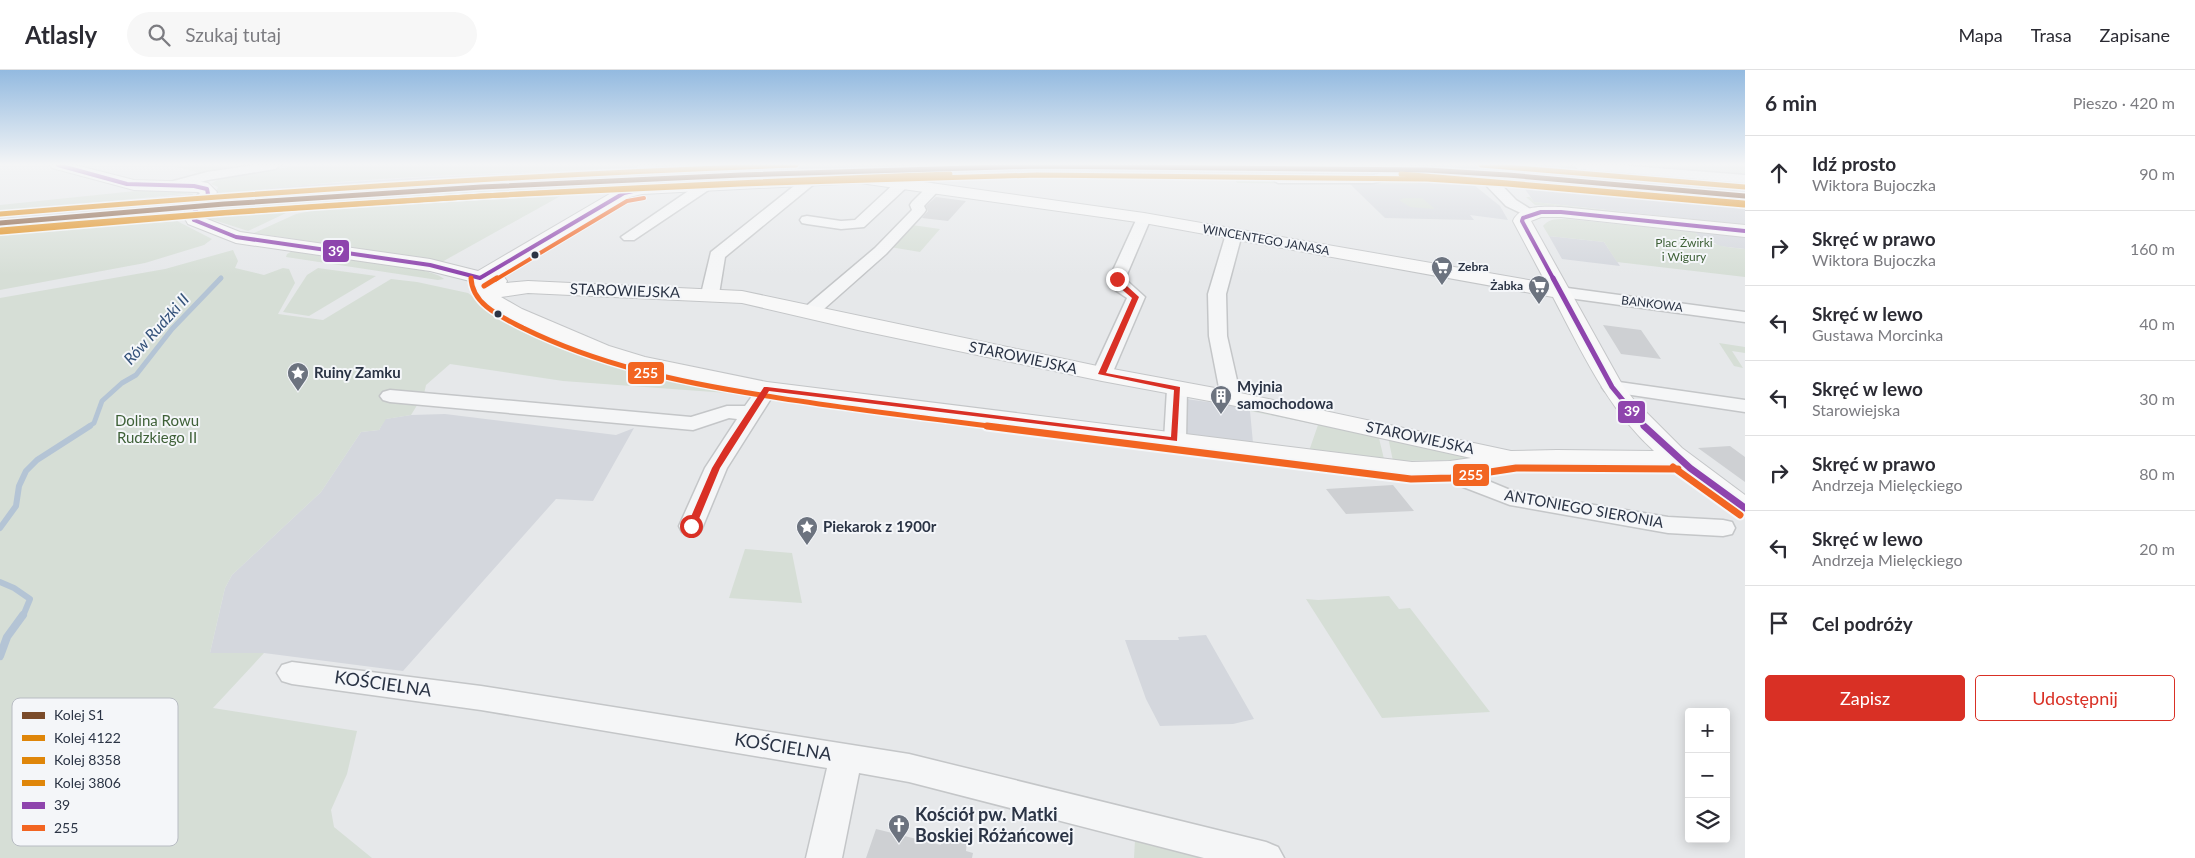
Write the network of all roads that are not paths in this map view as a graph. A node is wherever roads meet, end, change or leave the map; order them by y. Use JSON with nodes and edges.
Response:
{"nodes":[{"id":1,"x":202,"y":202,"type":"tunnel mouth"},
{"id":2,"x":609,"y":202,"type":"edge"},
{"id":3,"x":681,"y":202,"type":"edge"},
{"id":4,"x":783,"y":202,"type":"edge"},
{"id":5,"x":882,"y":202,"type":"edge"},
{"id":6,"x":920,"y":202,"type":"edge"},
{"id":7,"x":1030,"y":202,"type":"edge"},
{"id":8,"x":1510,"y":202,"type":"edge"},
{"id":9,"x":1530,"y":214,"type":"junction"},
{"id":10,"x":1144,"y":218,"type":"junction"},
{"id":11,"x":807,"y":220,"type":"dead end"},
{"id":12,"x":1745,"y":231,"type":"edge"},
{"id":13,"x":1234,"y":234,"type":"junction"},
{"id":14,"x":629,"y":237,"type":"dead end"},
{"id":15,"x":483,"y":286,"type":"junction"},
{"id":16,"x":1560,"y":292,"type":"junction"},
{"id":17,"x":710,"y":294,"type":"junction"},
{"id":18,"x":810,"y":312,"type":"junction"},
{"id":19,"x":1745,"y":317,"type":"edge"},
{"id":20,"x":1102,"y":374,"type":"junction"},
{"id":21,"x":1612,"y":387,"type":"junction"},
{"id":22,"x":767,"y":389,"type":"junction"},
{"id":23,"x":1177,"y":389,"type":"junction"},
{"id":24,"x":390,"y":396,"type":"dead end"},
{"id":25,"x":1231,"y":398,"type":"junction"},
{"id":26,"x":1745,"y":406,"type":"edge"},
{"id":27,"x":752,"y":413,"type":"junction"},
{"id":28,"x":1175,"y":440,"type":"junction"},
{"id":29,"x":1515,"y":459,"type":"junction"},
{"id":30,"x":1678,"y":460,"type":"junction"},
{"id":31,"x":1450,"y":470,"type":"junction"},
{"id":32,"x":1745,"y":508,"type":"edge"},
{"id":33,"x":691,"y":526,"type":"dead end"},
{"id":34,"x":1723,"y":528,"type":"dead end"},
{"id":35,"x":292,"y":673,"type":"dead end"},
{"id":36,"x":846,"y":757,"type":"junction"},
{"id":37,"x":824,"y":858,"type":"edge"},
{"id":38,"x":1266,"y":858,"type":"edge"}],
"edges":[{"from":1,"to":15,"type":"street"},
{"from":2,"to":15,"type":"street","name":"WINCENTEGO JANASA"},
{"from":3,"to":14,"type":"street"},
{"from":4,"to":17,"type":"street"},
{"from":5,"to":11,"type":"street"},
{"from":6,"to":18,"type":"street"},
{"from":7,"to":10,"type":"street","name":"WINCENTEGO JANASA"},
{"from":8,"to":9,"type":"street"},
{"from":9,"to":12,"type":"street"},
{"from":9,"to":16,"type":"street"},
{"from":10,"to":13,"type":"street","name":"WINCENTEGO JANASA"},
{"from":10,"to":20,"type":"street"},
{"from":13,"to":16,"type":"street","name":"WINCENTEGO JANASA"},
{"from":13,"to":25,"type":"street"},
{"from":15,"to":17,"type":"street","name":"STAROWIEJSKA"},
{"from":15,"to":22,"type":"street"},
{"from":16,"to":19,"type":"street","name":"BANKOWA"},
{"from":16,"to":21,"type":"street"},
{"from":17,"to":18,"type":"street","name":"STAROWIEJSKA"},
{"from":18,"to":20,"type":"street","name":"STAROWIEJSKA"},
{"from":20,"to":23,"type":"street","name":"STAROWIEJSKA"},
{"from":21,"to":26,"type":"street"},
{"from":21,"to":30,"type":"street"},
{"from":22,"to":27,"type":"street"},
{"from":22,"to":28,"type":"street"},
{"from":23,"to":25,"type":"street","name":"STAROWIEJSKA"},
{"from":23,"to":28,"type":"street"},
{"from":24,"to":27,"type":"street"},
{"from":25,"to":29,"type":"street","name":"STAROWIEJSKA"},
{"from":27,"to":33,"type":"street"},
{"from":28,"to":31,"type":"street"},
{"from":29,"to":30,"type":"street"},
{"from":29,"to":31,"type":"street"},
{"from":30,"to":32,"type":"street"},
{"from":31,"to":34,"type":"street","name":"ANTONIEGO SIERONIA"},
{"from":35,"to":36,"type":"street","name":"KOŚCIELNA"},
{"from":36,"to":37,"type":"street"},
{"from":36,"to":38,"type":"street","name":"KOŚCIELNA"}]}
